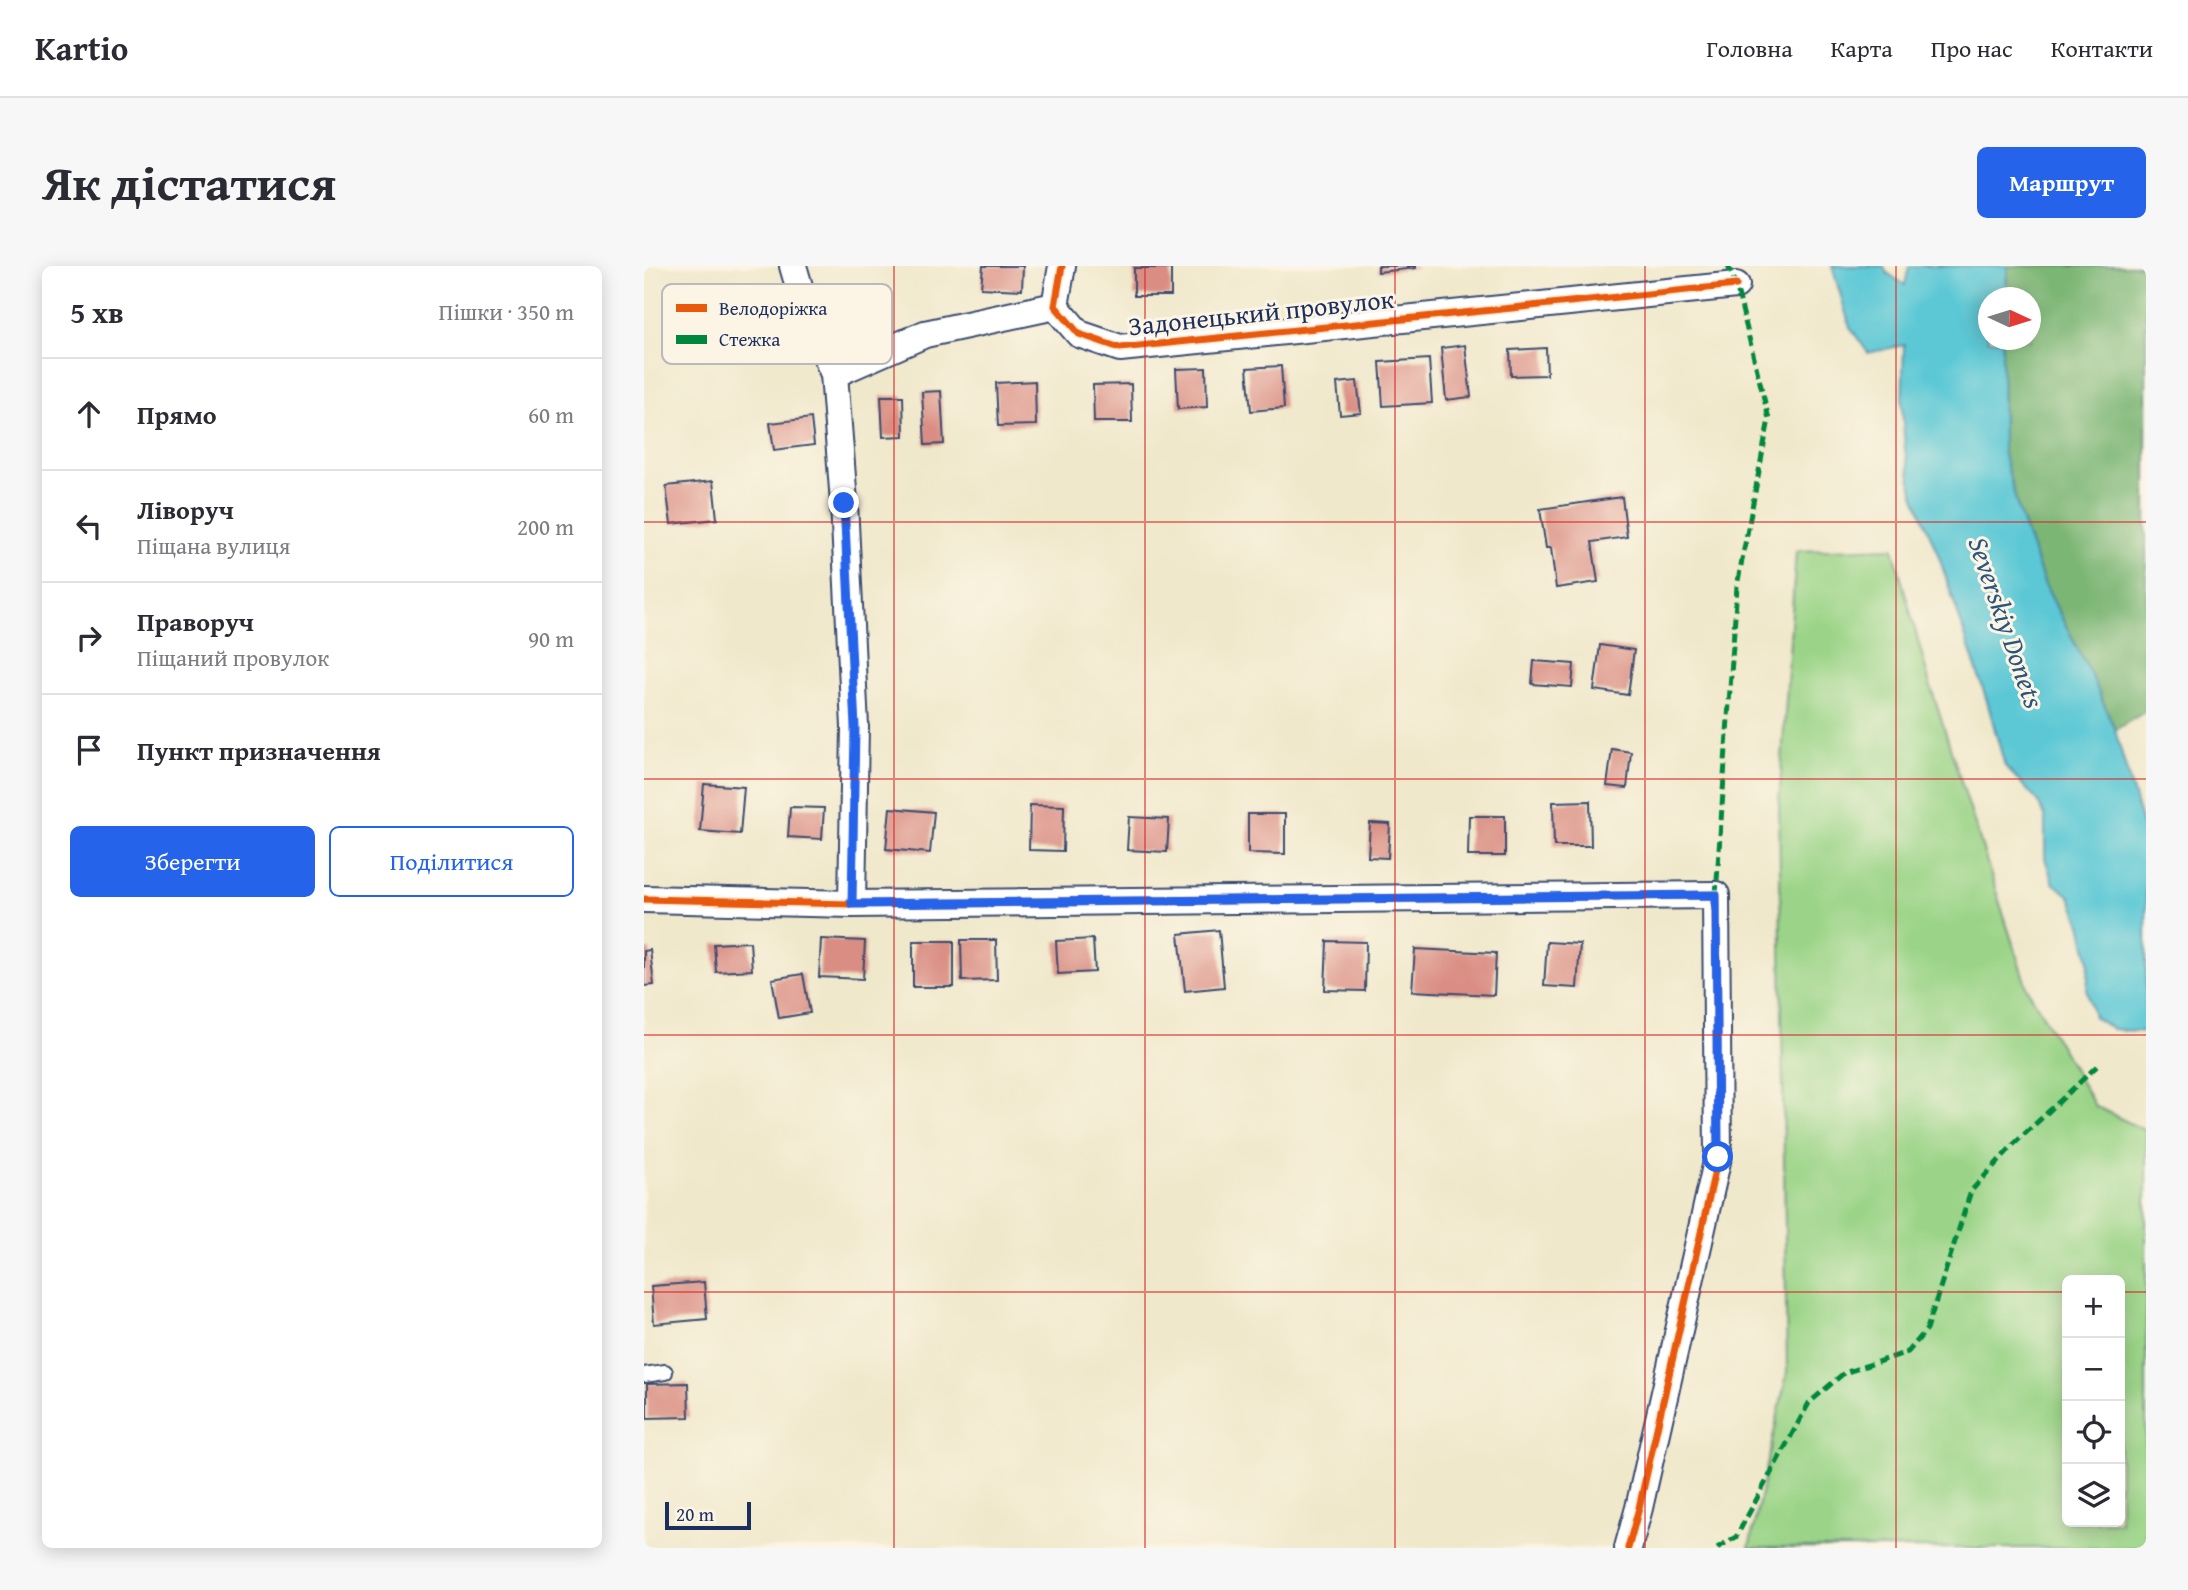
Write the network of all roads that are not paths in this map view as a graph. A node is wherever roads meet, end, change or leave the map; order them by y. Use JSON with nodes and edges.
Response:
{"nodes":[{"id":1,"x":793,"y":266,"type":"edge"},
{"id":2,"x":1062,"y":266,"type":"edge"},
{"id":3,"x":798,"y":284,"type":"edge"},
{"id":4,"x":1736,"y":285,"type":"dead end"},
{"id":5,"x":1055,"y":306,"type":"junction"},
{"id":6,"x":892,"y":349,"type":"edge"},
{"id":7,"x":830,"y":364,"type":"edge"},
{"id":8,"x":857,"y":364,"type":"edge"},
{"id":9,"x":834,"y":374,"type":"junction"},
{"id":10,"x":644,"y":899,"type":"edge"},
{"id":11,"x":852,"y":904,"type":"junction"},
{"id":12,"x":665,"y":1373,"type":"dead end"},
{"id":13,"x":644,"y":1375,"type":"edge"},
{"id":14,"x":1628,"y":1548,"type":"edge"}],
"edges":[{"from":1,"to":3,"type":"street"},
{"from":2,"to":5,"type":"street"},
{"from":4,"to":5,"type":"street","name":"Задонецький провулок"},
{"from":5,"to":6,"type":"street"},
{"from":7,"to":9,"type":"street"},
{"from":8,"to":9,"type":"street"},
{"from":9,"to":11,"type":"street"},
{"from":10,"to":11,"type":"street"},
{"from":11,"to":14,"type":"street"},
{"from":12,"to":13,"type":"lane"}]}
